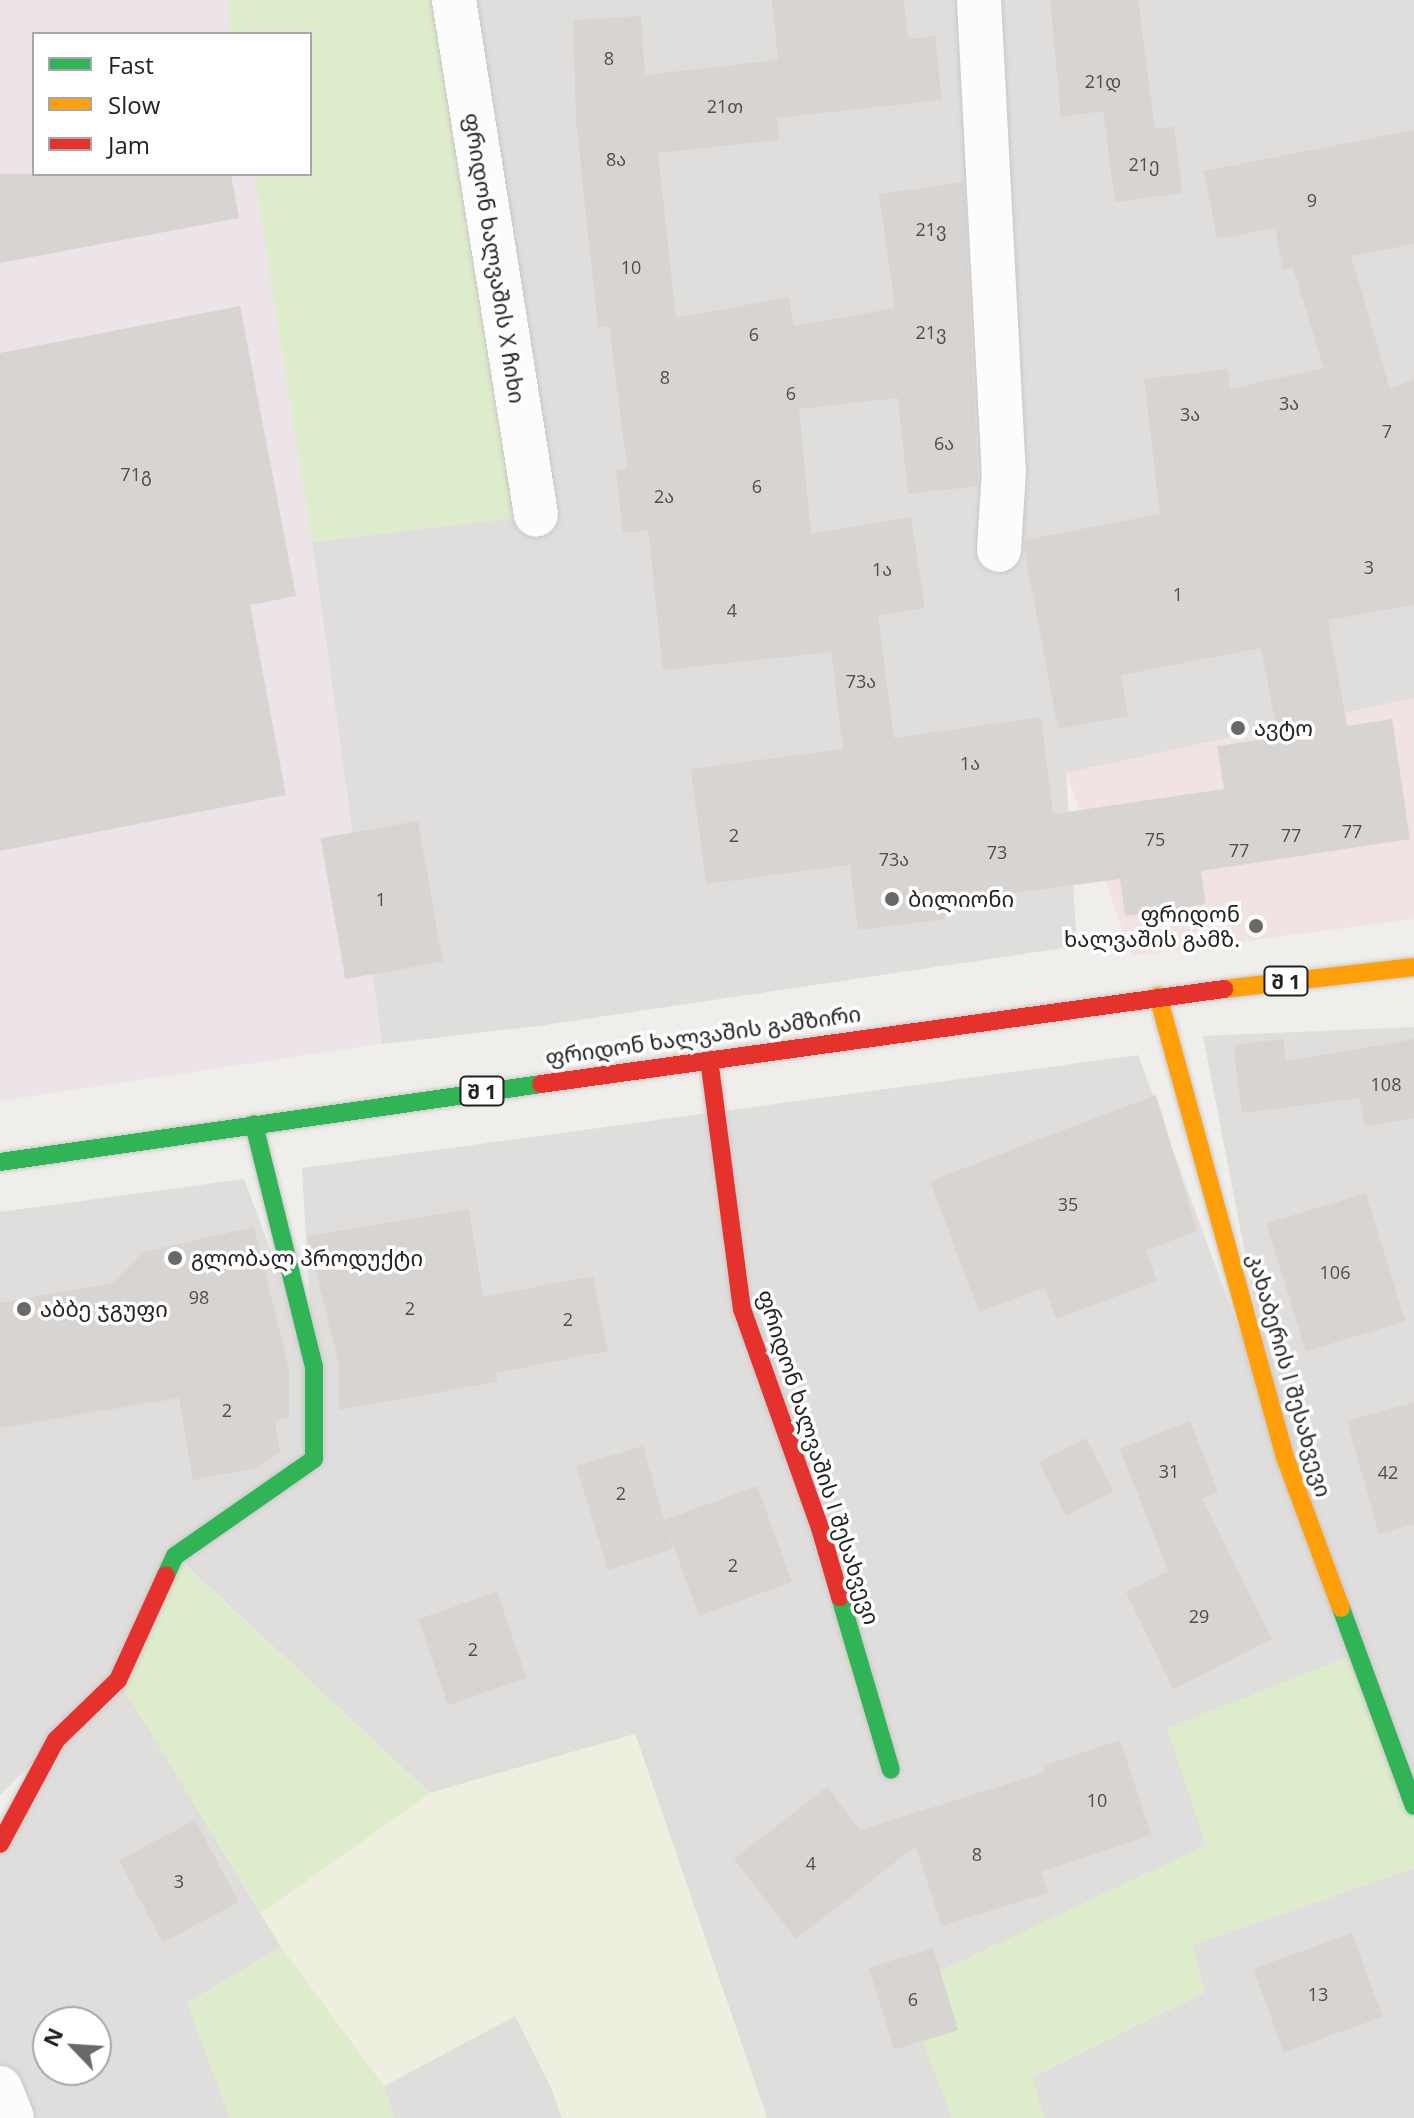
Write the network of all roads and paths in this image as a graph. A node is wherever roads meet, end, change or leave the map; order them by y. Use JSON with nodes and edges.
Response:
{"nodes":[{"id":1,"x":454,"y":0,"type":"edge"},
{"id":2,"x":979,"y":0,"type":"edge"},
{"id":3,"x":536,"y":515,"type":"dead end"},
{"id":4,"x":999,"y":550,"type":"dead end"},
{"id":5,"x":1414,"y":967,"type":"edge"},
{"id":6,"x":1158,"y":996,"type":"junction"},
{"id":7,"x":709,"y":1059,"type":"junction"},
{"id":8,"x":254,"y":1124,"type":"junction"},
{"id":9,"x":0,"y":1162,"type":"edge"},
{"id":10,"x":891,"y":1770,"type":"dead end"},
{"id":11,"x":1414,"y":1806,"type":"edge"},
{"id":12,"x":0,"y":1844,"type":"edge"},
{"id":13,"x":0,"y":2088,"type":"edge"},
{"id":14,"x":12,"y":2118,"type":"edge"}],
"edges":[{"from":1,"to":3,"type":"street","name":"ფრიდონ ხალვაშის X ჩიხი"},
{"from":2,"to":4,"type":"street"},
{"from":5,"to":6,"type":"main road","name":"ფრიდონ ხალვაშის გამზირი","number":"შ 1"},
{"from":6,"to":7,"type":"main road","name":"ფრიდონ ხალვაშის გამზირი","number":"შ 1"},
{"from":6,"to":11,"type":"main road","name":"კახაბერის I შესახვევი"},
{"from":7,"to":8,"type":"main road","name":"ფრიდონ ხალვაშის გამზირი","number":"შ 1"},
{"from":7,"to":10,"type":"main road","name":"ფრიდონ ხალვაშის I შესახვევი"},
{"from":8,"to":9,"type":"main road","name":"ფრიდონ ხალვაშის გამზირი","number":"შ 1"},
{"from":8,"to":12,"type":"main road"},
{"from":13,"to":14,"type":"street"}]}
